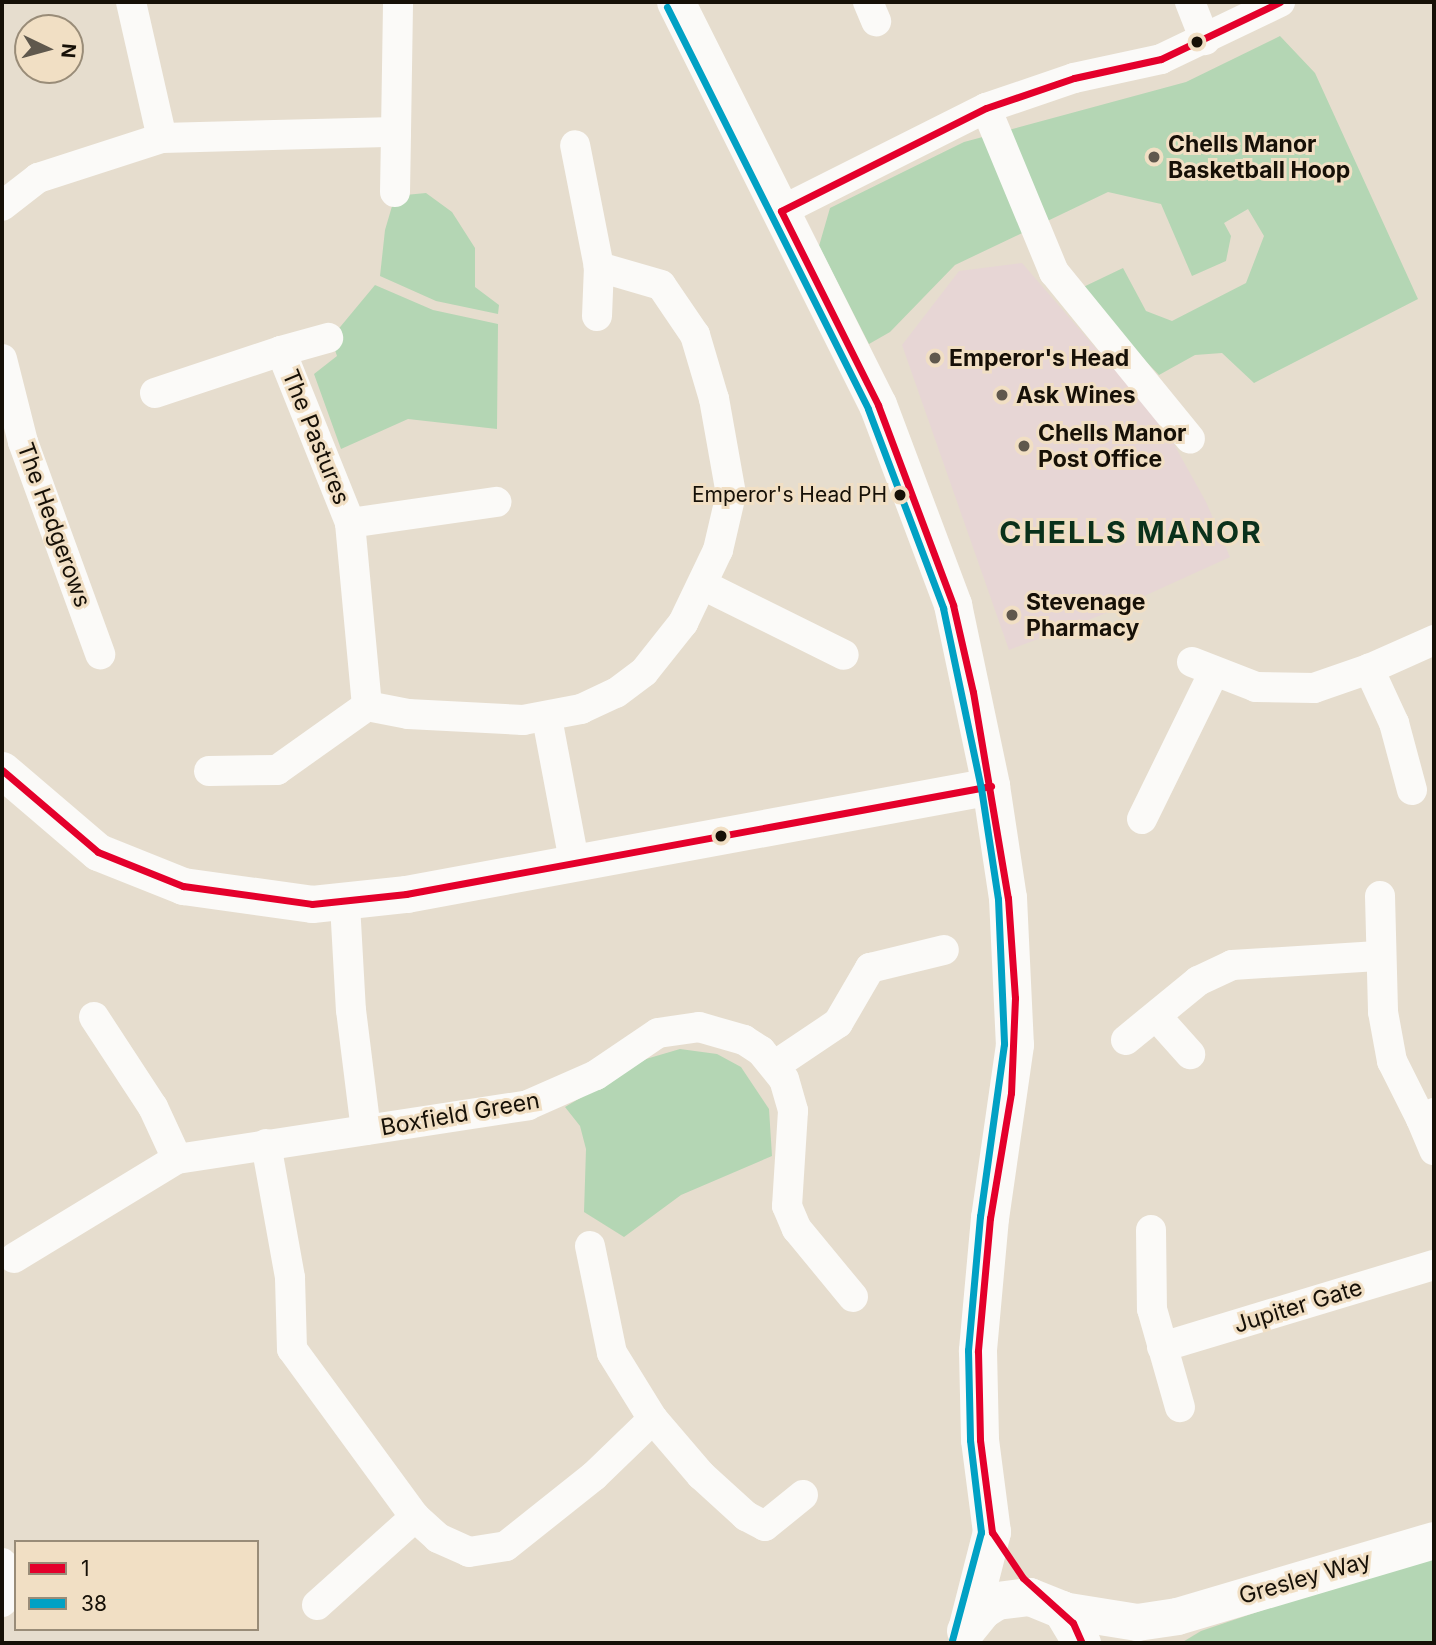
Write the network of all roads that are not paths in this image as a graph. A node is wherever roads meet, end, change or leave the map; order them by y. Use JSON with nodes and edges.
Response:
{"nodes":[{"id":1,"x":131,"y":2,"type":"edge"},
{"id":2,"x":398,"y":2,"type":"edge"},
{"id":3,"x":676,"y":2,"type":"edge"},
{"id":4,"x":1190,"y":2,"type":"edge"},
{"id":5,"x":1280,"y":2,"type":"edge"},
{"id":6,"x":1205,"y":40,"type":"junction"},
{"id":7,"x":986,"y":108,"type":"junction"},
{"id":8,"x":396,"y":132,"type":"junction"},
{"id":9,"x":162,"y":138,"type":"junction"},
{"id":10,"x":575,"y":145,"type":"dead end"},
{"id":11,"x":395,"y":192,"type":"dead end"},
{"id":12,"x":2,"y":206,"type":"edge"},
{"id":13,"x":781,"y":211,"type":"junction"},
{"id":14,"x":599,"y":267,"type":"junction"},
{"id":15,"x":597,"y":316,"type":"dead end"},
{"id":16,"x":328,"y":338,"type":"dead end"},
{"id":17,"x":281,"y":351,"type":"junction"},
{"id":18,"x":2,"y":359,"type":"edge"},
{"id":19,"x":155,"y":393,"type":"dead end"},
{"id":20,"x":6,"y":397,"type":"edge"},
{"id":21,"x":1190,"y":439,"type":"dead end"},
{"id":22,"x":496,"y":502,"type":"dead end"},
{"id":23,"x":351,"y":523,"type":"junction"},
{"id":24,"x":703,"y":585,"type":"junction"},
{"id":25,"x":1434,"y":640,"type":"edge"},
{"id":26,"x":100,"y":654,"type":"dead end"},
{"id":27,"x":844,"y":655,"type":"dead end"},
{"id":28,"x":1369,"y":669,"type":"junction"},
{"id":29,"x":367,"y":706,"type":"junction"},
{"id":30,"x":547,"y":718,"type":"junction"},
{"id":31,"x":2,"y":770,"type":"edge"},
{"id":32,"x":209,"y":771,"type":"dead end"},
{"id":33,"x":991,"y":786,"type":"junction"},
{"id":34,"x":1412,"y":790,"type":"dead end"},
{"id":35,"x":1142,"y":819,"type":"dead end"},
{"id":36,"x":574,"y":860,"type":"junction"},
{"id":37,"x":1380,"y":896,"type":"dead end"},
{"id":38,"x":345,"y":904,"type":"junction"},
{"id":39,"x":944,"y":950,"type":"dead end"},
{"id":40,"x":1378,"y":956,"type":"junction"},
{"id":41,"x":94,"y":1017,"type":"dead end"},
{"id":42,"x":1157,"y":1017,"type":"junction"},
{"id":43,"x":1126,"y":1040,"type":"dead end"},
{"id":44,"x":1190,"y":1054,"type":"dead end"},
{"id":45,"x":774,"y":1066,"type":"junction"},
{"id":46,"x":1427,"y":1116,"type":"edge"},
{"id":47,"x":366,"y":1130,"type":"junction"},
{"id":48,"x":266,"y":1144,"type":"junction"},
{"id":49,"x":1434,"y":1150,"type":"edge"},
{"id":50,"x":177,"y":1159,"type":"junction"},
{"id":51,"x":1151,"y":1230,"type":"dead end"},
{"id":52,"x":590,"y":1246,"type":"dead end"},
{"id":53,"x":14,"y":1258,"type":"dead end"},
{"id":54,"x":1434,"y":1265,"type":"edge"},
{"id":55,"x":853,"y":1297,"type":"dead end"},
{"id":56,"x":1162,"y":1347,"type":"junction"},
{"id":57,"x":1180,"y":1407,"type":"dead end"},
{"id":58,"x":653,"y":1419,"type":"junction"},
{"id":59,"x":803,"y":1495,"type":"dead end"},
{"id":60,"x":415,"y":1517,"type":"junction"},
{"id":61,"x":992,"y":1532,"type":"junction"},
{"id":62,"x":1434,"y":1540,"type":"edge"},
{"id":63,"x":14,"y":1589,"type":"edge"},
{"id":64,"x":2,"y":1602,"type":"edge"},
{"id":65,"x":317,"y":1605,"type":"dead end"},
{"id":66,"x":1054,"y":1606,"type":"junction"},
{"id":67,"x":1177,"y":1616,"type":"junction"},
{"id":68,"x":965,"y":1635,"type":"edge"},
{"id":69,"x":1082,"y":1643,"type":"edge"},
{"id":70,"x":1126,"y":1643,"type":"edge"}],
"edges":[{"from":1,"to":9,"type":"street"},
{"from":2,"to":8,"type":"street"},
{"from":3,"to":13,"type":"main road"},
{"from":4,"to":6,"type":"street"},
{"from":5,"to":6,"type":"street"},
{"from":6,"to":7,"type":"street"},
{"from":7,"to":13,"type":"street"},
{"from":7,"to":21,"type":"street"},
{"from":8,"to":9,"type":"street"},
{"from":8,"to":11,"type":"street"},
{"from":9,"to":12,"type":"street"},
{"from":10,"to":14,"type":"street"},
{"from":13,"to":33,"type":"main road"},
{"from":14,"to":15,"type":"street"},
{"from":14,"to":24,"type":"street"},
{"from":16,"to":17,"type":"street","name":"The Pastures"},
{"from":17,"to":19,"type":"street","name":"The Pastures"},
{"from":17,"to":23,"type":"street","name":"The Pastures"},
{"from":18,"to":20,"type":"street","name":"The Hedgerows"},
{"from":20,"to":26,"type":"street","name":"The Hedgerows"},
{"from":22,"to":23,"type":"street","name":"The Pastures"},
{"from":23,"to":29,"type":"street","name":"The Pastures"},
{"from":24,"to":27,"type":"street"},
{"from":24,"to":30,"type":"street"},
{"from":25,"to":28,"type":"street"},
{"from":28,"to":34,"type":"street"},
{"from":28,"to":35,"type":"street"},
{"from":29,"to":30,"type":"street"},
{"from":29,"to":32,"type":"street"},
{"from":30,"to":36,"type":"street"},
{"from":31,"to":38,"type":"street"},
{"from":33,"to":36,"type":"street"},
{"from":33,"to":61,"type":"main road"},
{"from":36,"to":38,"type":"street"},
{"from":37,"to":40,"type":"street"},
{"from":38,"to":47,"type":"street","name":"Boxfield Green"},
{"from":39,"to":45,"type":"street"},
{"from":40,"to":42,"type":"street"},
{"from":40,"to":46,"type":"street"},
{"from":41,"to":50,"type":"street"},
{"from":42,"to":43,"type":"street"},
{"from":42,"to":44,"type":"street"},
{"from":45,"to":47,"type":"street","name":"Boxfield Green"},
{"from":45,"to":55,"type":"street","name":"Boxfield Green"},
{"from":46,"to":49,"type":"street"},
{"from":47,"to":48,"type":"street","name":"Boxfield Green"},
{"from":48,"to":50,"type":"street","name":"Boxfield Green"},
{"from":48,"to":60,"type":"street"},
{"from":50,"to":53,"type":"street","name":"Boxfield Green"},
{"from":51,"to":56,"type":"street"},
{"from":52,"to":58,"type":"street"},
{"from":54,"to":56,"type":"street","name":"Jupiter Gate"},
{"from":56,"to":57,"type":"street"},
{"from":58,"to":59,"type":"street"},
{"from":58,"to":60,"type":"street"},
{"from":60,"to":65,"type":"street"},
{"from":61,"to":66,"type":"main road"},
{"from":61,"to":68,"type":"main road"},
{"from":62,"to":67,"type":"street","name":"Gresley Way"},
{"from":63,"to":64,"type":"street"},
{"from":66,"to":67,"type":"street","name":"Gresley Way"},
{"from":66,"to":68,"type":"main road"},
{"from":66,"to":69,"type":"main road"},
{"from":67,"to":70,"type":"street","name":"Gresley Way"}]}
